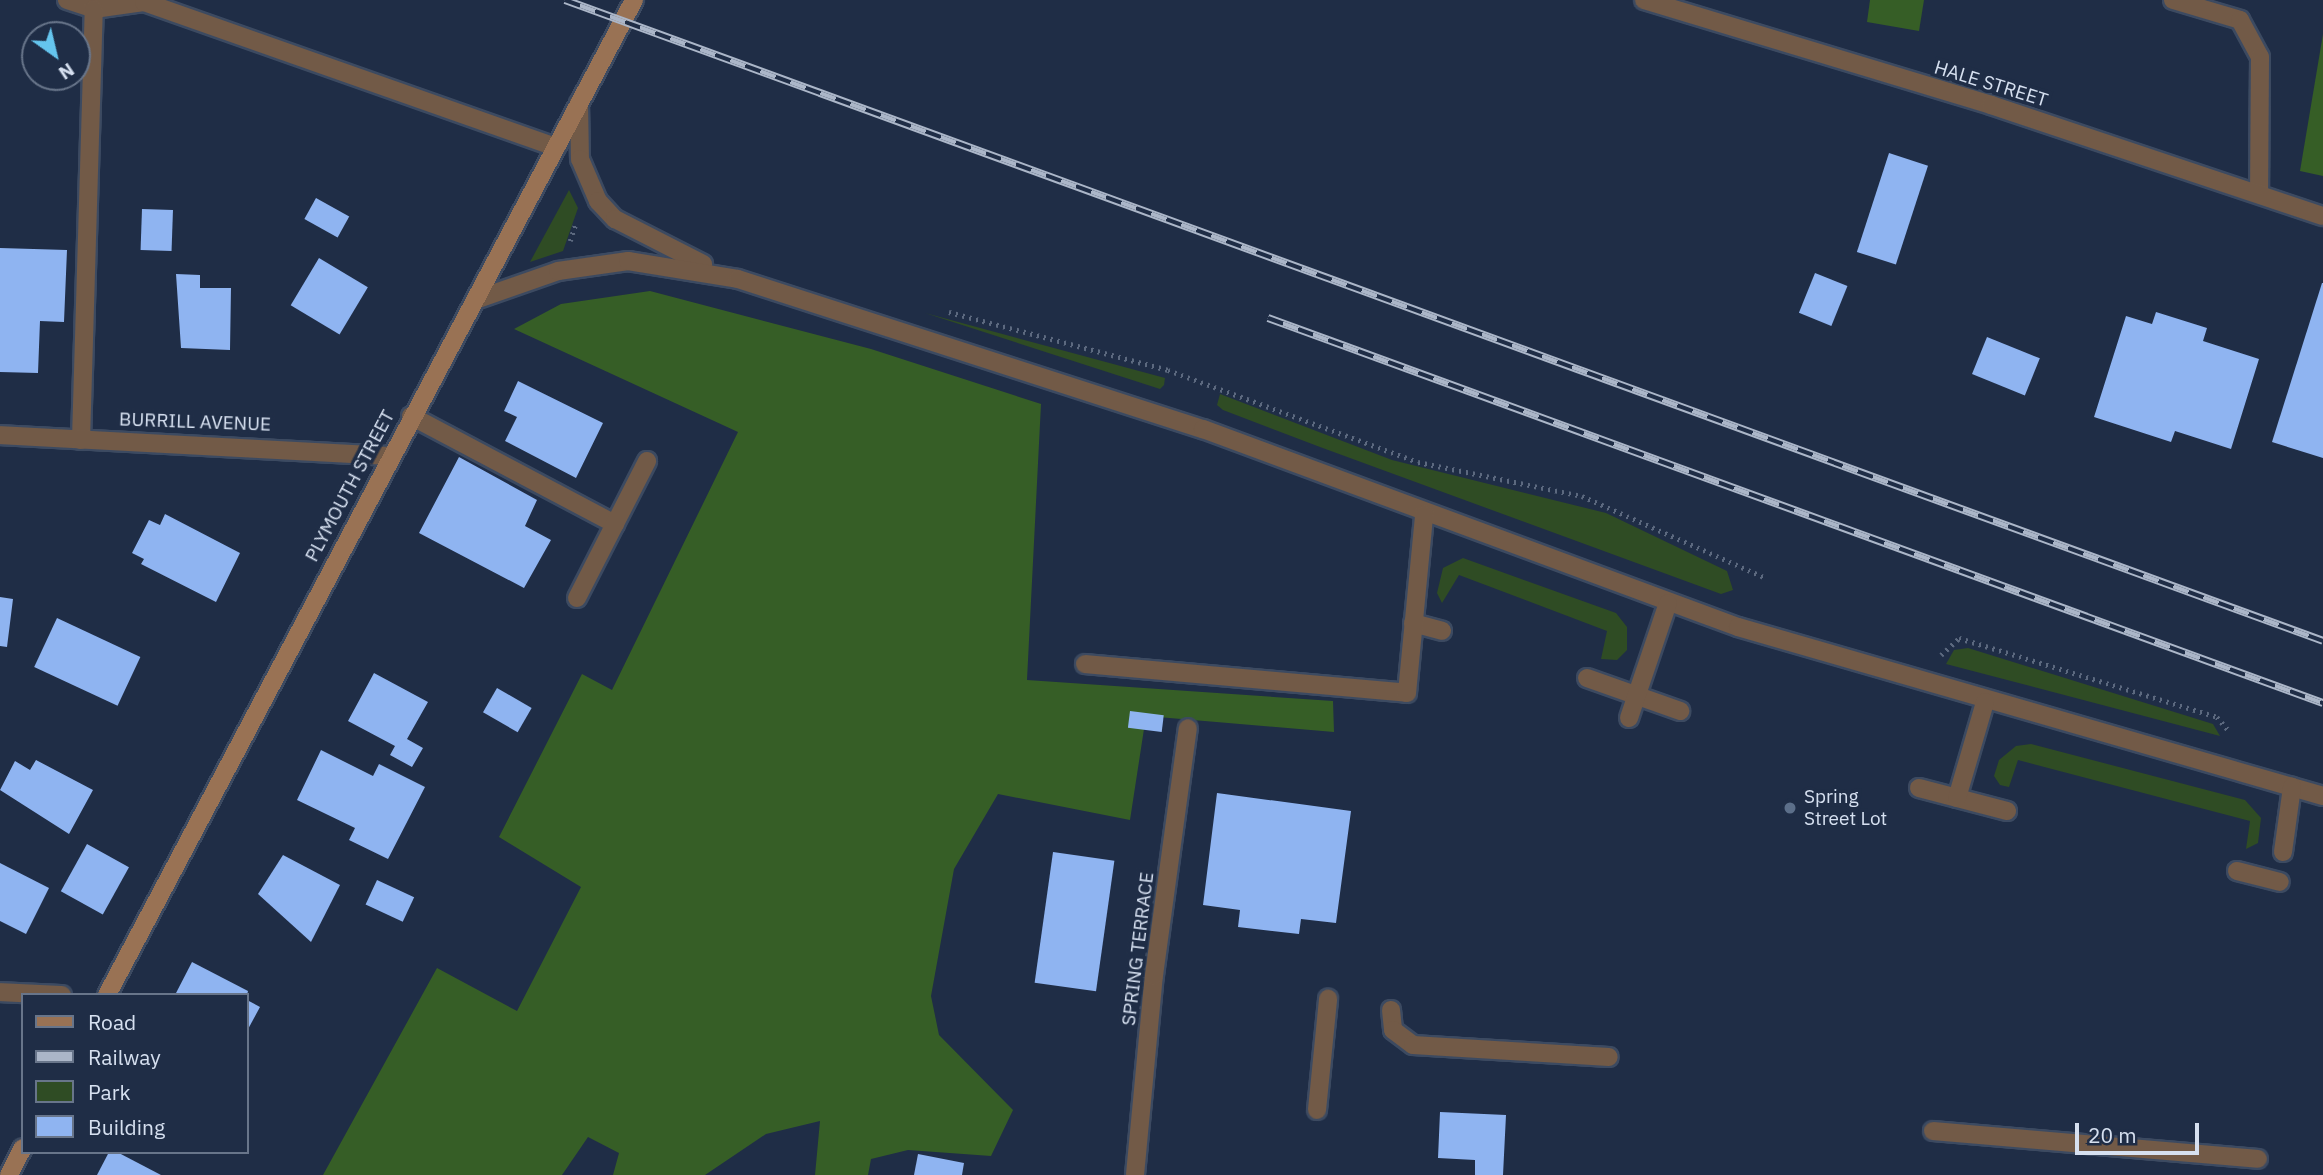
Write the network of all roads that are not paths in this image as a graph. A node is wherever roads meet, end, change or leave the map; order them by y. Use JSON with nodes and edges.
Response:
{"nodes":[{"id":1,"x":67,"y":0,"type":"edge"},
{"id":2,"x":634,"y":0,"type":"edge"},
{"id":3,"x":1644,"y":0,"type":"edge"},
{"id":4,"x":2173,"y":0,"type":"edge"},
{"id":5,"x":94,"y":9,"type":"junction"},
{"id":6,"x":579,"y":103,"type":"junction"},
{"id":7,"x":556,"y":147,"type":"junction"},
{"id":8,"x":2259,"y":193,"type":"junction"},
{"id":9,"x":2323,"y":216,"type":"edge"},
{"id":10,"x":738,"y":279,"type":"junction"},
{"id":11,"x":478,"y":299,"type":"junction"},
{"id":12,"x":411,"y":416,"type":"junction"},
{"id":13,"x":0,"y":435,"type":"edge"},
{"id":14,"x":81,"y":440,"type":"junction"},
{"id":15,"x":389,"y":456,"type":"junction"},
{"id":16,"x":647,"y":461,"type":"dead end"},
{"id":17,"x":1424,"y":515,"type":"junction"},
{"id":18,"x":615,"y":524,"type":"junction"},
{"id":19,"x":577,"y":598,"type":"dead end"},
{"id":20,"x":1668,"y":603,"type":"junction"},
{"id":21,"x":1413,"y":623,"type":"junction"},
{"id":22,"x":1442,"y":631,"type":"dead end"},
{"id":23,"x":1085,"y":664,"type":"dead end"},
{"id":24,"x":1587,"y":678,"type":"dead end"},
{"id":25,"x":1633,"y":695,"type":"junction"},
{"id":26,"x":1985,"y":702,"type":"junction"},
{"id":27,"x":1680,"y":711,"type":"dead end"},
{"id":28,"x":1629,"y":718,"type":"dead end"},
{"id":29,"x":1188,"y":729,"type":"dead end"},
{"id":30,"x":2292,"y":786,"type":"junction"},
{"id":31,"x":1919,"y":788,"type":"dead end"},
{"id":32,"x":2323,"y":796,"type":"edge"},
{"id":33,"x":1957,"y":798,"type":"junction"},
{"id":34,"x":2007,"y":811,"type":"dead end"},
{"id":35,"x":2283,"y":852,"type":"dead end"},
{"id":36,"x":2237,"y":872,"type":"dead end"},
{"id":37,"x":2280,"y":882,"type":"dead end"},
{"id":38,"x":0,"y":992,"type":"edge"},
{"id":39,"x":21,"y":993,"type":"edge"},
{"id":40,"x":108,"y":993,"type":"edge"},
{"id":41,"x":1328,"y":999,"type":"dead end"},
{"id":42,"x":1391,"y":1010,"type":"dead end"},
{"id":43,"x":1609,"y":1057,"type":"dead end"},
{"id":44,"x":1317,"y":1110,"type":"dead end"},
{"id":45,"x":1933,"y":1131,"type":"dead end"},
{"id":46,"x":21,"y":1153,"type":"edge"},
{"id":47,"x":2258,"y":1159,"type":"dead end"},
{"id":48,"x":9,"y":1175,"type":"edge"},
{"id":49,"x":1135,"y":1175,"type":"edge"}],
"edges":[{"from":1,"to":5,"type":"street"},
{"from":2,"to":6,"type":"main road","name":"PLYMOUTH STREET"},
{"from":3,"to":8,"type":"street","name":"HALE STREET"},
{"from":4,"to":8,"type":"street"},
{"from":5,"to":7,"type":"street"},
{"from":5,"to":14,"type":"street"},
{"from":6,"to":7,"type":"main road","name":"PLYMOUTH STREET"},
{"from":6,"to":10,"type":"street"},
{"from":7,"to":11,"type":"main road","name":"PLYMOUTH STREET"},
{"from":8,"to":9,"type":"street","name":"HALE STREET"},
{"from":10,"to":11,"type":"street"},
{"from":10,"to":17,"type":"street"},
{"from":11,"to":12,"type":"main road","name":"PLYMOUTH STREET"},
{"from":12,"to":15,"type":"main road","name":"PLYMOUTH STREET"},
{"from":12,"to":18,"type":"street"},
{"from":13,"to":14,"type":"street","name":"BURRILL AVENUE"},
{"from":14,"to":15,"type":"street","name":"BURRILL AVENUE"},
{"from":15,"to":40,"type":"main road","name":"PLYMOUTH STREET"},
{"from":16,"to":18,"type":"street"},
{"from":17,"to":20,"type":"street"},
{"from":17,"to":21,"type":"street"},
{"from":18,"to":19,"type":"street"},
{"from":20,"to":25,"type":"street"},
{"from":20,"to":26,"type":"street"},
{"from":21,"to":22,"type":"street"},
{"from":21,"to":23,"type":"street"},
{"from":24,"to":25,"type":"street"},
{"from":25,"to":27,"type":"street"},
{"from":25,"to":28,"type":"street"},
{"from":26,"to":30,"type":"street"},
{"from":26,"to":33,"type":"street"},
{"from":29,"to":49,"type":"street","name":"SPRING TERRACE"},
{"from":30,"to":32,"type":"street"},
{"from":30,"to":35,"type":"street"},
{"from":31,"to":33,"type":"street"},
{"from":33,"to":34,"type":"street"},
{"from":36,"to":37,"type":"street"},
{"from":38,"to":39,"type":"street"},
{"from":41,"to":44,"type":"street"},
{"from":42,"to":43,"type":"street"},
{"from":45,"to":47,"type":"street"},
{"from":46,"to":48,"type":"main road"}]}
